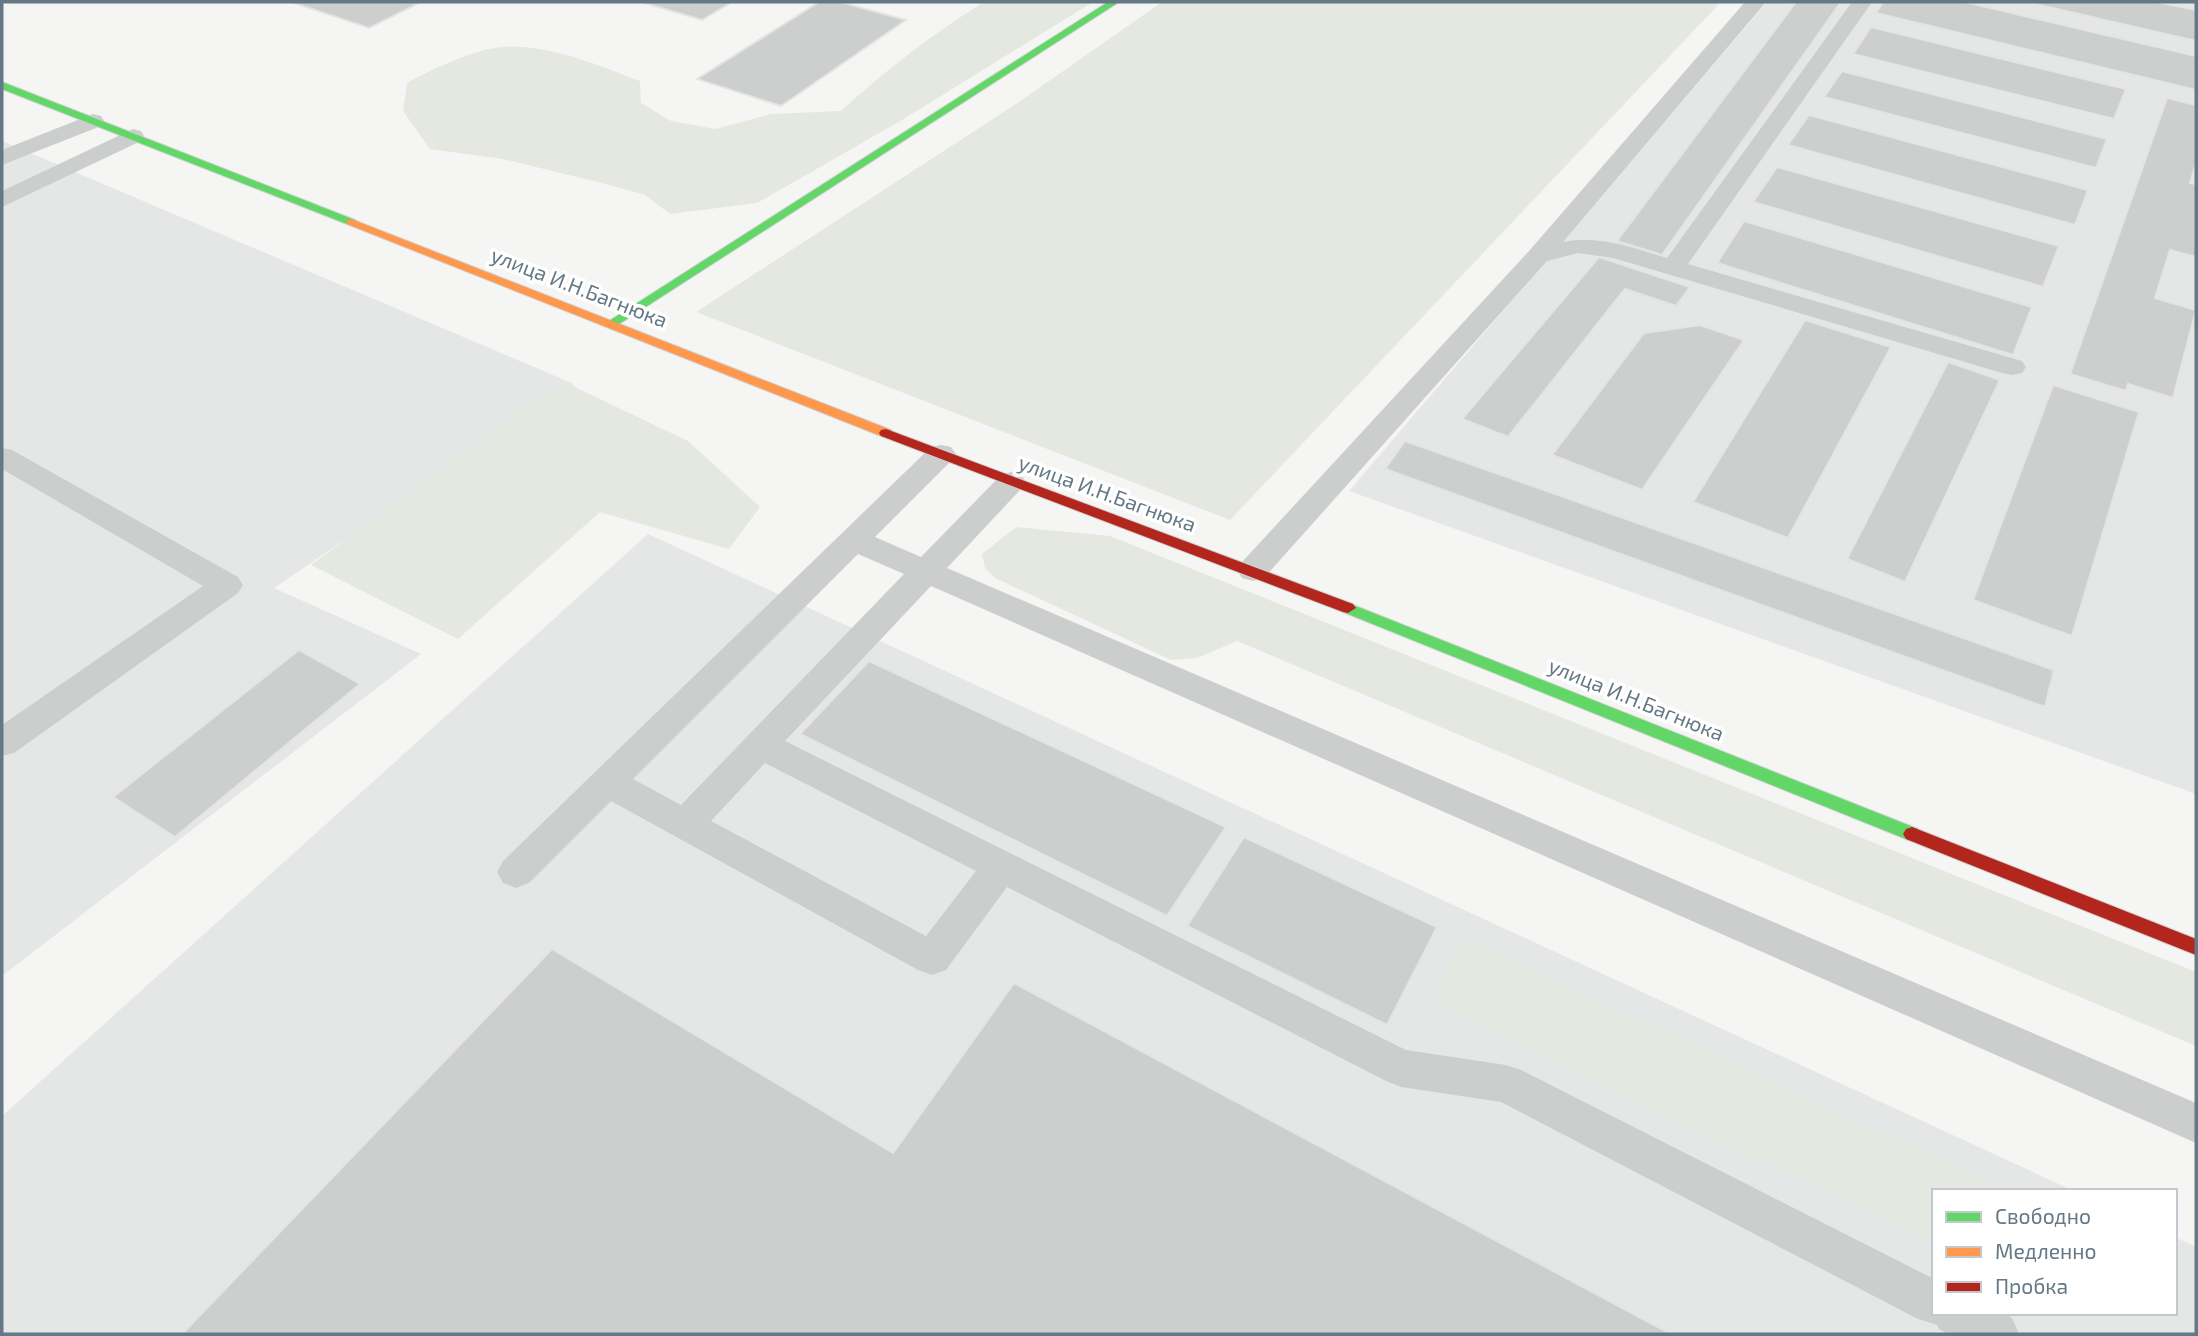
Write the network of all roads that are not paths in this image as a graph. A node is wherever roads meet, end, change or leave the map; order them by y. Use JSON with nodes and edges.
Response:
{"nodes":[{"id":1,"x":1114,"y":2,"type":"edge"},
{"id":2,"x":1756,"y":2,"type":"edge"},
{"id":3,"x":1861,"y":2,"type":"edge"},
{"id":4,"x":2,"y":85,"type":"edge"},
{"id":5,"x":93,"y":121,"type":"junction"},
{"id":6,"x":134,"y":136,"type":"junction"},
{"id":7,"x":2,"y":158,"type":"edge"},
{"id":8,"x":2,"y":200,"type":"edge"},
{"id":9,"x":1538,"y":256,"type":"junction"},
{"id":10,"x":1672,"y":268,"type":"junction"},
{"id":11,"x":612,"y":323,"type":"junction"},
{"id":12,"x":2012,"y":367,"type":"dead end"},
{"id":13,"x":942,"y":454,"type":"junction"},
{"id":14,"x":2,"y":457,"type":"edge"},
{"id":15,"x":1011,"y":482,"type":"junction"},
{"id":16,"x":854,"y":540,"type":"junction"},
{"id":17,"x":1254,"y":570,"type":"junction"},
{"id":18,"x":925,"y":571,"type":"junction"},
{"id":19,"x":2,"y":743,"type":"edge"},
{"id":20,"x":760,"y":744,"type":"junction"},
{"id":21,"x":607,"y":782,"type":"junction"},
{"id":22,"x":685,"y":824,"type":"junction"},
{"id":23,"x":1001,"y":866,"type":"junction"},
{"id":24,"x":516,"y":872,"type":"dead end"},
{"id":25,"x":2196,"y":947,"type":"edge"},
{"id":26,"x":2196,"y":1124,"type":"edge"},
{"id":27,"x":1932,"y":1302,"type":"edge"},
{"id":28,"x":1959,"y":1315,"type":"edge"},
{"id":29,"x":1996,"y":1334,"type":"edge"}],
"edges":[{"from":1,"to":11,"type":"street"},
{"from":2,"to":9,"type":"lane"},
{"from":3,"to":10,"type":"lane"},
{"from":4,"to":5,"type":"street","name":"улица И.Н.Багнюка"},
{"from":5,"to":6,"type":"street","name":"улица И.Н.Багнюка"},
{"from":5,"to":7,"type":"lane"},
{"from":6,"to":8,"type":"lane"},
{"from":6,"to":11,"type":"street","name":"улица И.Н.Багнюка"},
{"from":9,"to":10,"type":"lane"},
{"from":9,"to":17,"type":"lane"},
{"from":10,"to":12,"type":"lane"},
{"from":11,"to":13,"type":"street","name":"улица И.Н.Багнюка"},
{"from":13,"to":15,"type":"street","name":"улица И.Н.Багнюка"},
{"from":13,"to":16,"type":"lane"},
{"from":14,"to":19,"type":"lane"},
{"from":15,"to":17,"type":"street","name":"улица И.Н.Багнюка"},
{"from":15,"to":18,"type":"lane"},
{"from":16,"to":18,"type":"lane"},
{"from":16,"to":21,"type":"lane"},
{"from":17,"to":25,"type":"street","name":"улица И.Н.Багнюка"},
{"from":18,"to":20,"type":"lane"},
{"from":18,"to":26,"type":"lane"},
{"from":20,"to":22,"type":"lane"},
{"from":20,"to":23,"type":"lane"},
{"from":21,"to":22,"type":"lane"},
{"from":21,"to":24,"type":"lane"},
{"from":22,"to":23,"type":"lane"},
{"from":23,"to":27,"type":"lane"},
{"from":28,"to":29,"type":"lane"}]}
